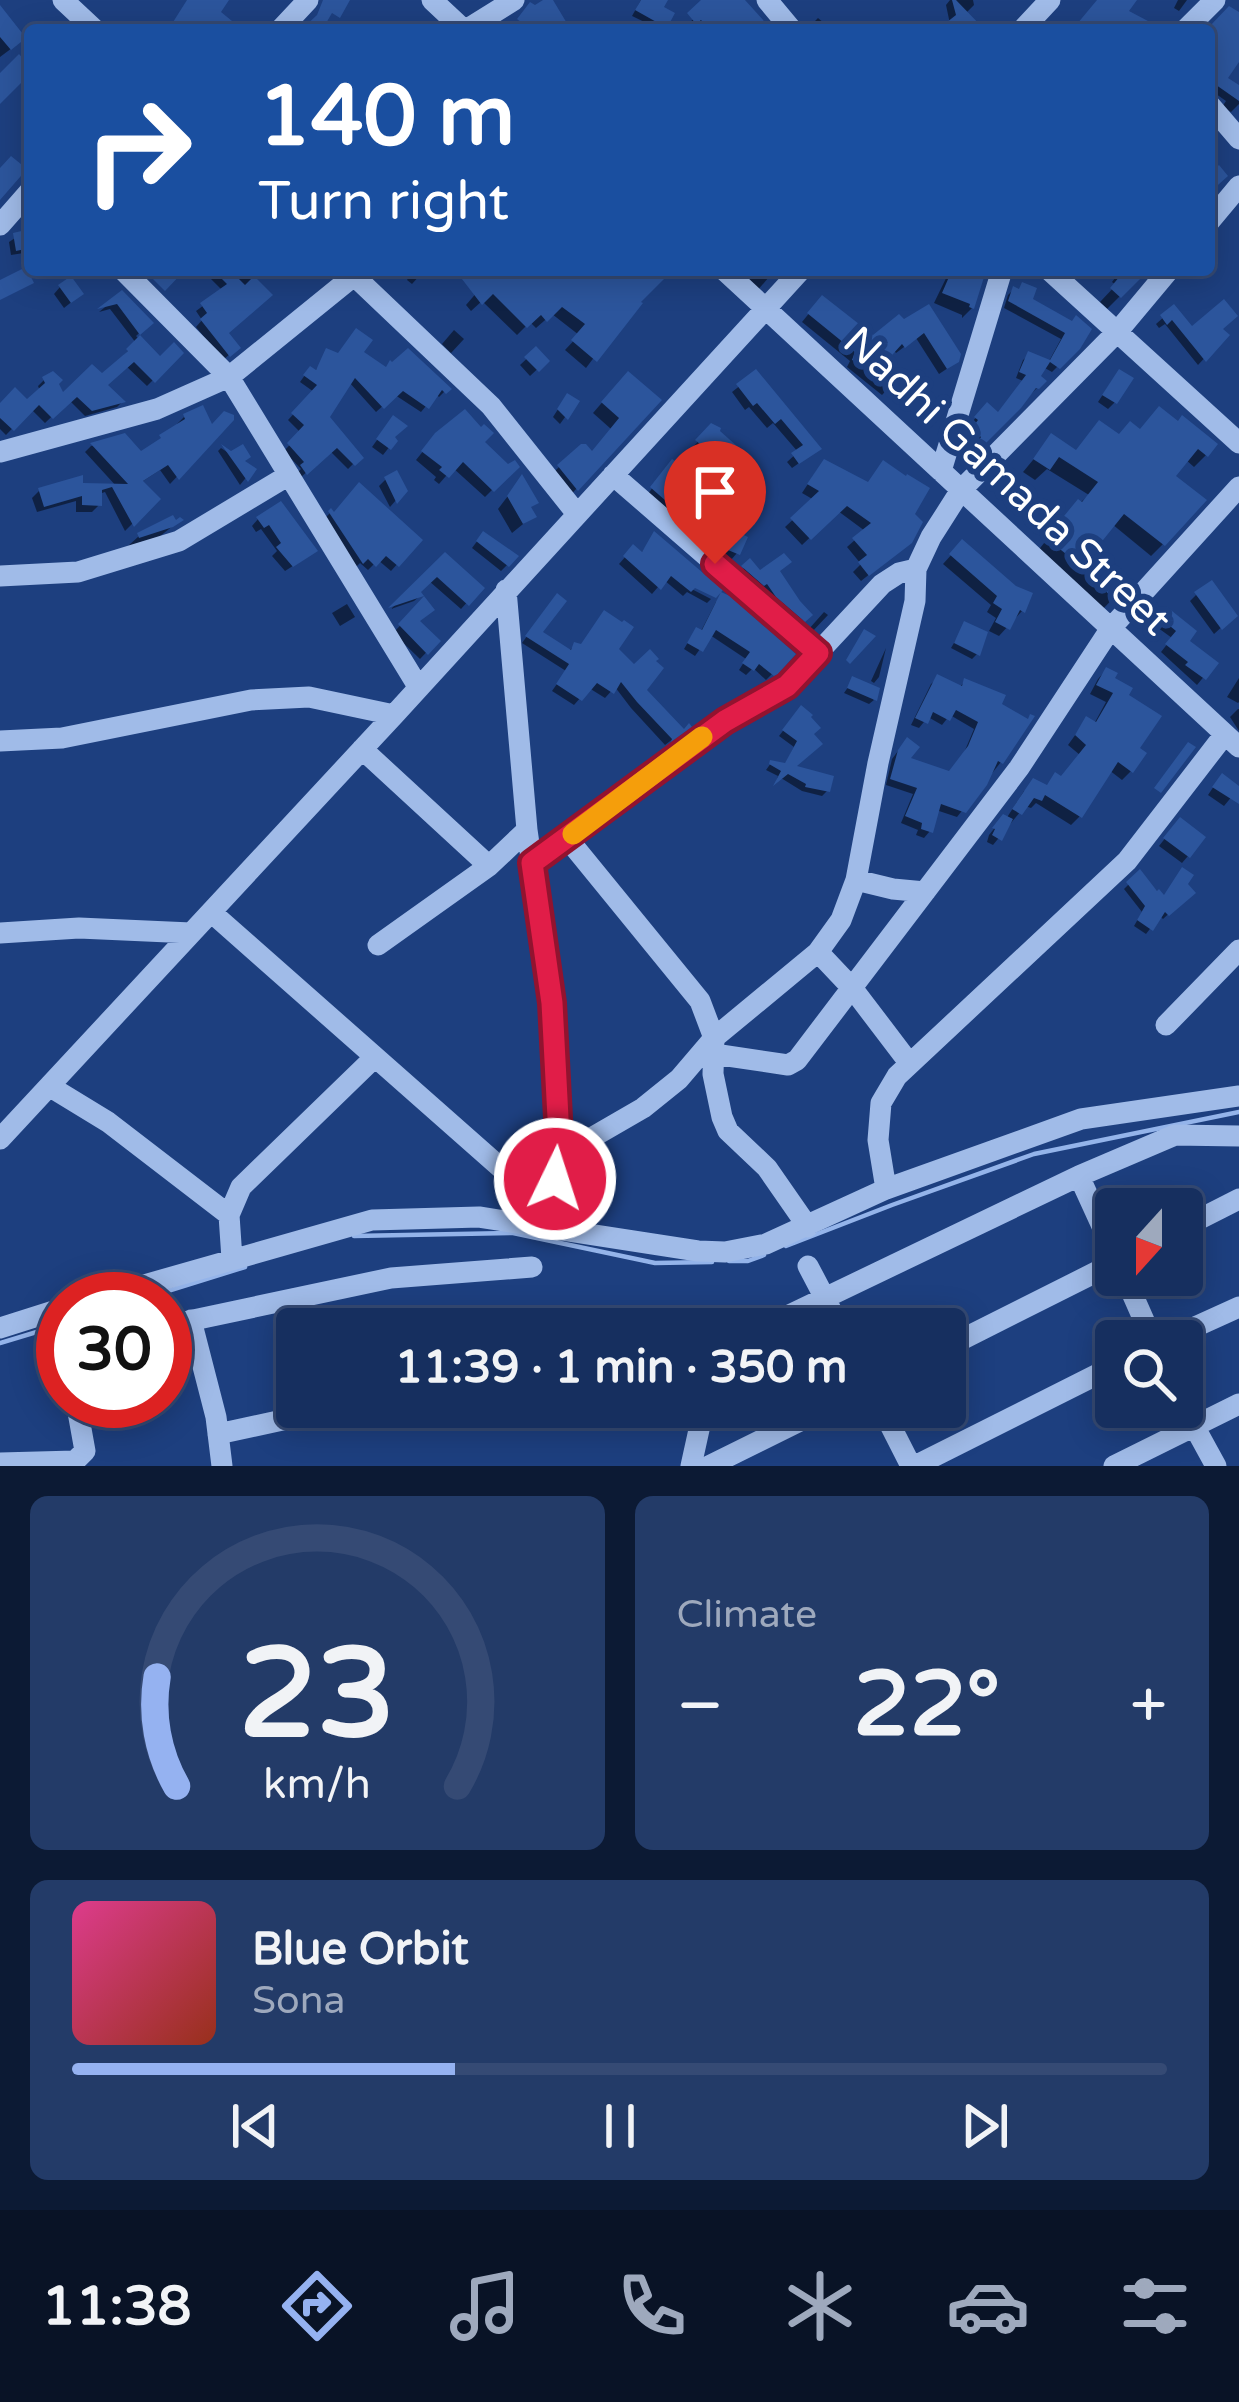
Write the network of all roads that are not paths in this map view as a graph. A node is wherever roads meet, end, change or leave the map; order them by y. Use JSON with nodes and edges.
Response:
{"nodes":[{"id":1,"x":63,"y":0,"type":"edge"},
{"id":2,"x":308,"y":0,"type":"edge"},
{"id":3,"x":431,"y":0,"type":"edge"},
{"id":4,"x":514,"y":0,"type":"edge"},
{"id":5,"x":767,"y":0,"type":"edge"},
{"id":6,"x":1050,"y":0,"type":"edge"},
{"id":7,"x":1214,"y":0,"type":"edge"},
{"id":8,"x":89,"y":24,"type":"edge"},
{"id":9,"x":286,"y":24,"type":"edge"},
{"id":10,"x":458,"y":24,"type":"edge"},
{"id":11,"x":475,"y":24,"type":"edge"},
{"id":12,"x":787,"y":24,"type":"edge"},
{"id":13,"x":1028,"y":24,"type":"edge"},
{"id":14,"x":1191,"y":24,"type":"edge"},
{"id":15,"x":1215,"y":111,"type":"edge"},
{"id":16,"x":1239,"y":139,"type":"edge"},
{"id":17,"x":1239,"y":186,"type":"edge"},
{"id":18,"x":24,"y":198,"type":"edge"},
{"id":19,"x":1215,"y":215,"type":"edge"},
{"id":20,"x":0,"y":225,"type":"edge"},
{"id":21,"x":129,"y":276,"type":"edge"},
{"id":22,"x":350,"y":276,"type":"edge"},
{"id":23,"x":359,"y":276,"type":"edge"},
{"id":24,"x":730,"y":276,"type":"edge"},
{"id":25,"x":795,"y":276,"type":"edge"},
{"id":26,"x":1000,"y":276,"type":"edge"},
{"id":27,"x":1056,"y":276,"type":"edge"},
{"id":28,"x":1163,"y":276,"type":"edge"},
{"id":29,"x":765,"y":308,"type":"junction"},
{"id":30,"x":1118,"y":331,"type":"junction"},
{"id":31,"x":229,"y":377,"type":"junction"},
{"id":32,"x":1239,"y":443,"type":"edge"},
{"id":33,"x":0,"y":452,"type":"edge"},
{"id":34,"x":940,"y":471,"type":"junction"},
{"id":35,"x":289,"y":475,"type":"junction"},
{"id":36,"x":613,"y":476,"type":"junction"},
{"id":37,"x":1239,"y":487,"type":"edge"},
{"id":38,"x":961,"y":490,"type":"junction"},
{"id":39,"x":577,"y":514,"type":"junction"},
{"id":40,"x":916,"y":568,"type":"junction"},
{"id":41,"x":0,"y":577,"type":"edge"},
{"id":42,"x":506,"y":590,"type":"junction"},
{"id":43,"x":1111,"y":628,"type":"junction"},
{"id":44,"x":818,"y":653,"type":"junction"},
{"id":45,"x":419,"y":688,"type":"junction"},
{"id":46,"x":394,"y":715,"type":"junction"},
{"id":47,"x":1232,"y":740,"type":"edge"},
{"id":48,"x":0,"y":741,"type":"edge"},
{"id":49,"x":362,"y":749,"type":"junction"},
{"id":50,"x":527,"y":830,"type":"junction"},
{"id":51,"x":567,"y":838,"type":"junction"},
{"id":52,"x":532,"y":863,"type":"junction"},
{"id":53,"x":489,"y":866,"type":"junction"},
{"id":54,"x":856,"y":880,"type":"junction"},
{"id":55,"x":925,"y":892,"type":"junction"},
{"id":56,"x":211,"y":912,"type":"junction"},
{"id":57,"x":0,"y":933,"type":"edge"},
{"id":58,"x":191,"y":933,"type":"junction"},
{"id":59,"x":378,"y":945,"type":"dead end"},
{"id":60,"x":1239,"y":950,"type":"edge"},
{"id":61,"x":818,"y":952,"type":"junction"},
{"id":62,"x":853,"y":989,"type":"junction"},
{"id":63,"x":1166,"y":1025,"type":"dead end"},
{"id":64,"x":714,"y":1046,"type":"junction"},
{"id":65,"x":375,"y":1057,"type":"junction"},
{"id":66,"x":910,"y":1064,"type":"junction"},
{"id":67,"x":49,"y":1086,"type":"junction"},
{"id":68,"x":1239,"y":1096,"type":"edge"},
{"id":69,"x":1239,"y":1136,"type":"edge"},
{"id":70,"x":0,"y":1139,"type":"edge"},
{"id":71,"x":560,"y":1156,"type":"junction"},
{"id":72,"x":1079,"y":1176,"type":"junction"},
{"id":73,"x":886,"y":1190,"type":"junction"},
{"id":74,"x":1239,"y":1199,"type":"edge"},
{"id":75,"x":549,"y":1203,"type":"junction"},
{"id":76,"x":1095,"y":1212,"type":"edge"},
{"id":77,"x":229,"y":1215,"type":"junction"},
{"id":78,"x":1203,"y":1217,"type":"edge"},
{"id":79,"x":808,"y":1227,"type":"junction"},
{"id":80,"x":540,"y":1228,"type":"junction"},
{"id":81,"x":232,"y":1259,"type":"junction"},
{"id":82,"x":808,"y":1266,"type":"dead end"},
{"id":83,"x":532,"y":1268,"type":"dead end"},
{"id":84,"x":1095,"y":1270,"type":"edge"},
{"id":85,"x":187,"y":1272,"type":"edge"},
{"id":86,"x":825,"y":1299,"type":"junction"},
{"id":87,"x":1239,"y":1307,"type":"edge"},
{"id":88,"x":806,"y":1308,"type":"edge"},
{"id":89,"x":830,"y":1308,"type":"edge"},
{"id":90,"x":36,"y":1317,"type":"edge"},
{"id":91,"x":192,"y":1320,"type":"edge"},
{"id":92,"x":1203,"y":1323,"type":"edge"},
{"id":93,"x":192,"y":1324,"type":"edge"},
{"id":94,"x":0,"y":1328,"type":"edge"},
{"id":95,"x":966,"y":1337,"type":"edge"},
{"id":96,"x":1095,"y":1375,"type":"edge"},
{"id":97,"x":1239,"y":1404,"type":"edge"},
{"id":98,"x":276,"y":1421,"type":"edge"},
{"id":99,"x":1203,"y":1421,"type":"edge"},
{"id":100,"x":81,"y":1428,"type":"edge"},
{"id":101,"x":699,"y":1428,"type":"edge"},
{"id":102,"x":786,"y":1428,"type":"edge"},
{"id":103,"x":892,"y":1428,"type":"edge"},
{"id":104,"x":1188,"y":1428,"type":"edge"},
{"id":105,"x":1193,"y":1428,"type":"edge"},
{"id":106,"x":218,"y":1434,"type":"junction"},
{"id":107,"x":0,"y":1463,"type":"edge"},
{"id":108,"x":222,"y":1466,"type":"edge"},
{"id":109,"x":691,"y":1466,"type":"edge"},
{"id":110,"x":709,"y":1466,"type":"edge"},
{"id":111,"x":913,"y":1466,"type":"edge"},
{"id":112,"x":1114,"y":1466,"type":"edge"},
{"id":113,"x":1216,"y":1466,"type":"edge"}],
"edges":[{"from":1,"to":8,"type":"street"},
{"from":2,"to":9,"type":"street"},
{"from":3,"to":10,"type":"street"},
{"from":4,"to":11,"type":"street"},
{"from":5,"to":12,"type":"street"},
{"from":6,"to":13,"type":"street"},
{"from":7,"to":14,"type":"street"},
{"from":15,"to":16,"type":"street"},
{"from":17,"to":19,"type":"street"},
{"from":18,"to":20,"type":"street"},
{"from":21,"to":31,"type":"street"},
{"from":22,"to":31,"type":"street"},
{"from":23,"to":39,"type":"street"},
{"from":24,"to":29,"type":"street","name":"Nadhi Gamada Street"},
{"from":25,"to":29,"type":"street"},
{"from":26,"to":34,"type":"street"},
{"from":27,"to":30,"type":"street"},
{"from":28,"to":30,"type":"street"},
{"from":29,"to":34,"type":"street","name":"Nadhi Gamada Street"},
{"from":29,"to":36,"type":"street"},
{"from":30,"to":32,"type":"street"},
{"from":30,"to":38,"type":"street"},
{"from":31,"to":33,"type":"street"},
{"from":31,"to":35,"type":"street"},
{"from":34,"to":38,"type":"street","name":"Nadhi Gamada Street"},
{"from":35,"to":41,"type":"street"},
{"from":35,"to":45,"type":"street"},
{"from":36,"to":39,"type":"street"},
{"from":36,"to":44,"type":"street"},
{"from":37,"to":43,"type":"street"},
{"from":38,"to":40,"type":"street"},
{"from":38,"to":43,"type":"street","name":"Nadhi Gamada Street"},
{"from":39,"to":42,"type":"street"},
{"from":40,"to":44,"type":"street"},
{"from":40,"to":54,"type":"street"},
{"from":42,"to":45,"type":"street"},
{"from":42,"to":50,"type":"street"},
{"from":43,"to":47,"type":"street","name":"Nadhi Gamada Street"},
{"from":43,"to":55,"type":"street"},
{"from":44,"to":51,"type":"street"},
{"from":45,"to":46,"type":"street"},
{"from":46,"to":48,"type":"street"},
{"from":46,"to":49,"type":"street"},
{"from":47,"to":66,"type":"street"},
{"from":49,"to":53,"type":"street"},
{"from":49,"to":56,"type":"street"},
{"from":50,"to":52,"type":"street"},
{"from":50,"to":53,"type":"street"},
{"from":51,"to":52,"type":"street"},
{"from":51,"to":64,"type":"street"},
{"from":52,"to":71,"type":"street"},
{"from":53,"to":59,"type":"street"},
{"from":54,"to":55,"type":"street"},
{"from":54,"to":61,"type":"street"},
{"from":55,"to":62,"type":"street"},
{"from":56,"to":58,"type":"street"},
{"from":56,"to":65,"type":"street"},
{"from":57,"to":58,"type":"street"},
{"from":58,"to":67,"type":"street"},
{"from":60,"to":63,"type":"street"},
{"from":61,"to":62,"type":"street"},
{"from":61,"to":64,"type":"street"},
{"from":62,"to":64,"type":"street"},
{"from":62,"to":66,"type":"street"},
{"from":64,"to":71,"type":"street"},
{"from":64,"to":79,"type":"street"},
{"from":65,"to":75,"type":"street"},
{"from":65,"to":77,"type":"street"},
{"from":66,"to":73,"type":"street"},
{"from":67,"to":70,"type":"street"},
{"from":67,"to":77,"type":"street"},
{"from":68,"to":73,"type":"street"},
{"from":69,"to":72,"type":"street"},
{"from":71,"to":75,"type":"street"},
{"from":72,"to":76,"type":"street"},
{"from":72,"to":86,"type":"street"},
{"from":73,"to":79,"type":"street"},
{"from":74,"to":78,"type":"street"},
{"from":75,"to":80,"type":"street"},
{"from":77,"to":81,"type":"street"},
{"from":79,"to":80,"type":"street"},
{"from":80,"to":81,"type":"street"},
{"from":81,"to":85,"type":"street"},
{"from":82,"to":86,"type":"street"},
{"from":83,"to":91,"type":"street"},
{"from":84,"to":95,"type":"street"},
{"from":86,"to":88,"type":"street"},
{"from":86,"to":89,"type":"street"},
{"from":87,"to":92,"type":"street"},
{"from":90,"to":94,"type":"street"},
{"from":93,"to":106,"type":"street"},
{"from":96,"to":111,"type":"street"},
{"from":97,"to":99,"type":"street"},
{"from":98,"to":106,"type":"street"},
{"from":100,"to":107,"type":"street"},
{"from":101,"to":109,"type":"street"},
{"from":102,"to":110,"type":"street"},
{"from":103,"to":111,"type":"street"},
{"from":104,"to":112,"type":"street"},
{"from":105,"to":113,"type":"street"},
{"from":106,"to":108,"type":"street"}]}
